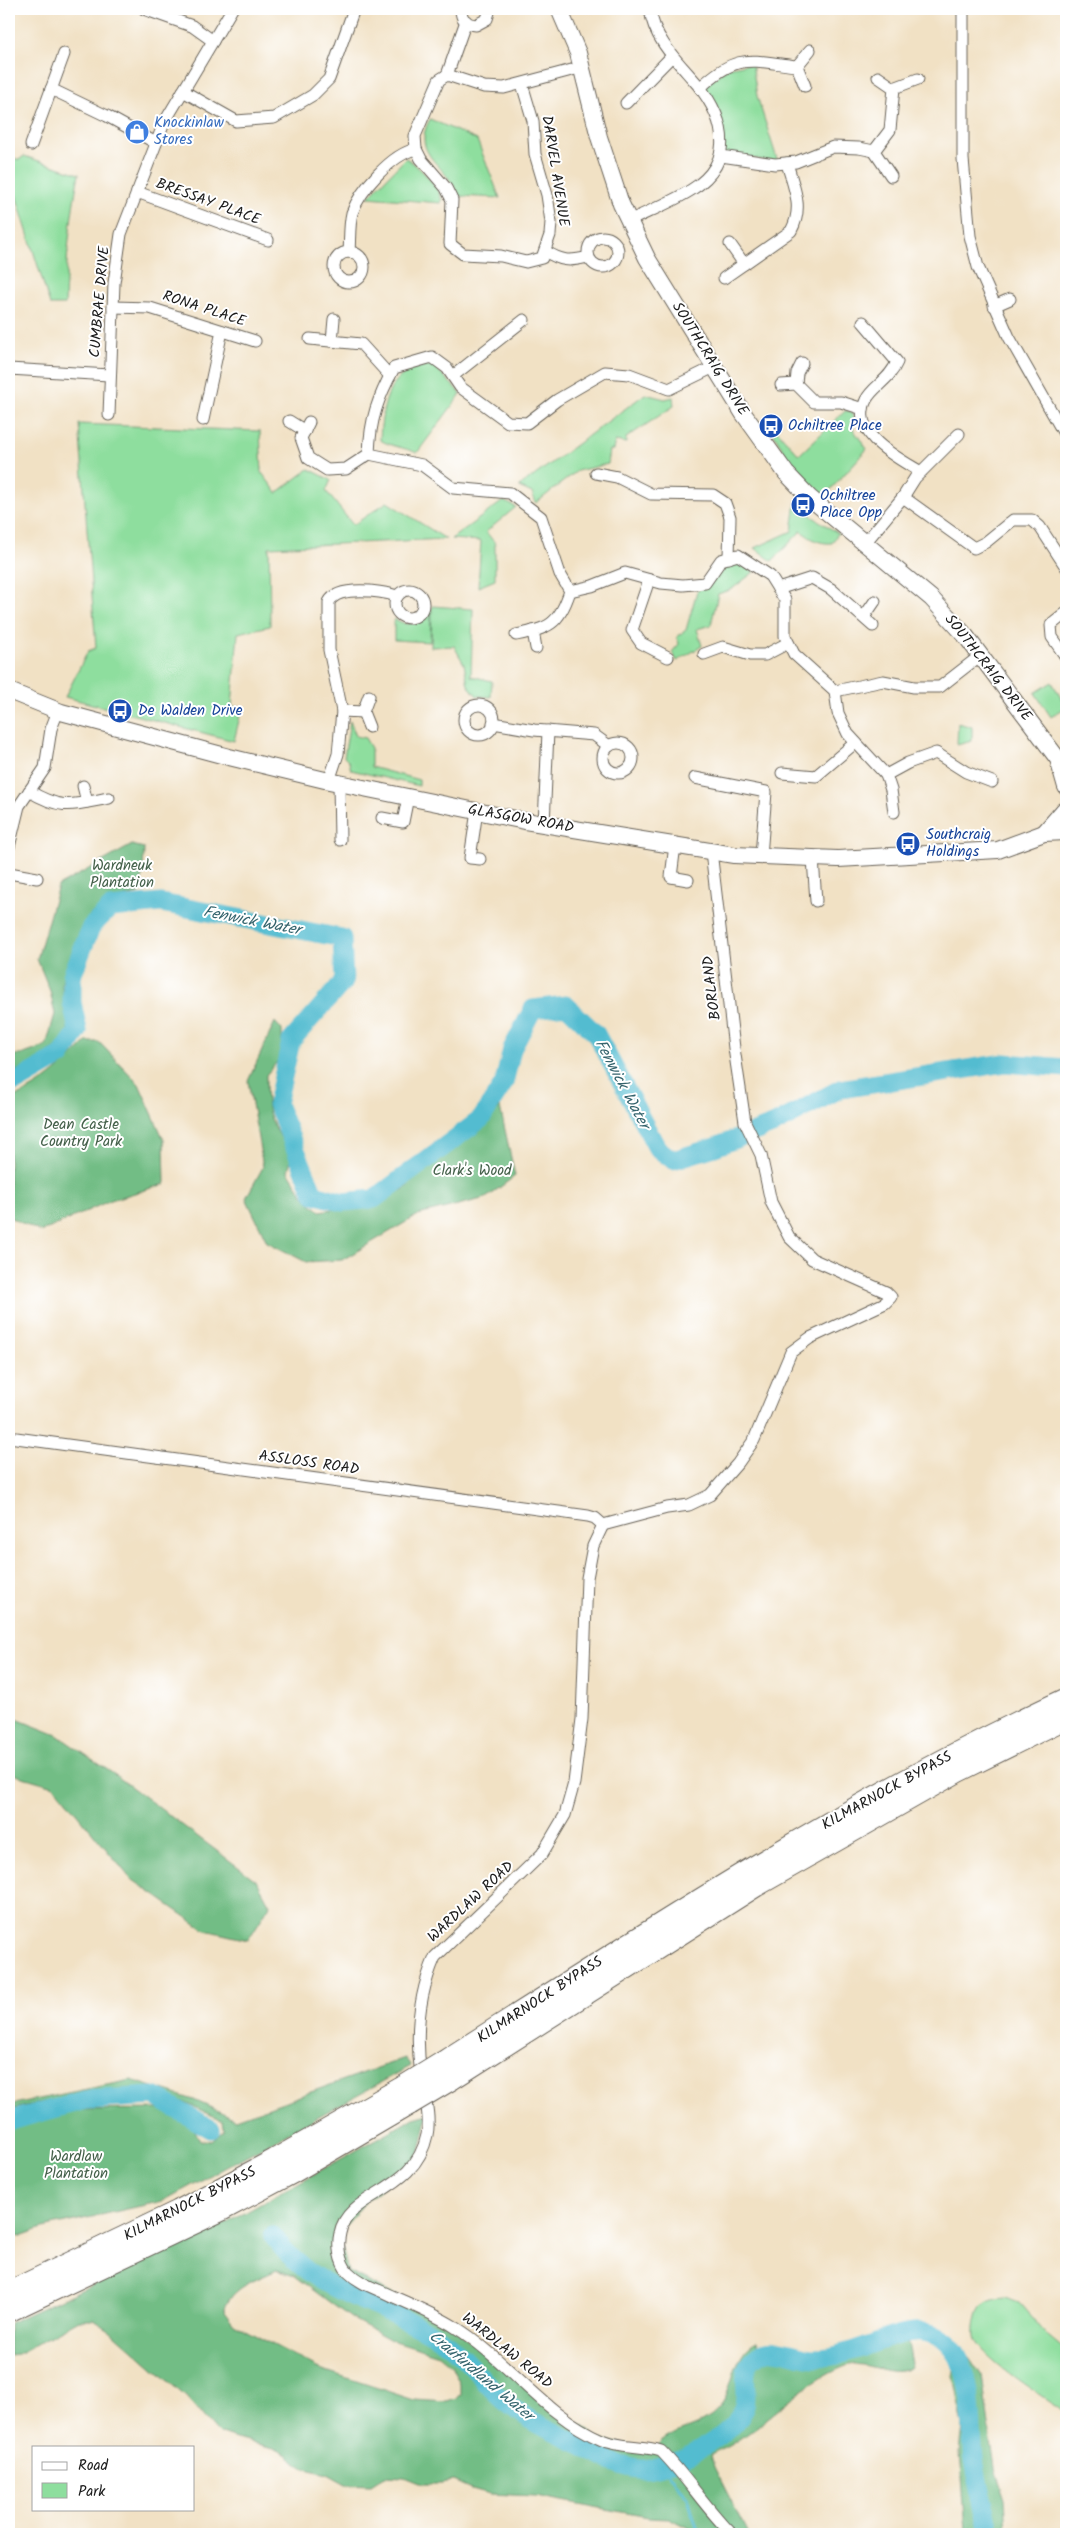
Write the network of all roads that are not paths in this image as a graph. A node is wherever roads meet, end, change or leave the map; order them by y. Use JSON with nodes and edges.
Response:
{"nodes":[{"id":1,"x":144,"y":9,"type":"edge"},
{"id":2,"x":232,"y":9,"type":"edge"},
{"id":3,"x":354,"y":9,"type":"edge"},
{"id":4,"x":461,"y":9,"type":"edge"},
{"id":5,"x":490,"y":9,"type":"edge"},
{"id":6,"x":559,"y":9,"type":"edge"},
{"id":7,"x":650,"y":9,"type":"edge"},
{"id":8,"x":963,"y":9,"type":"edge"},
{"id":9,"x":466,"y":22,"type":"junction"},
{"id":10,"x":213,"y":41,"type":"junction"},
{"id":11,"x":810,"y":50,"type":"dead end"},
{"id":12,"x":64,"y":54,"type":"dead end"},
{"id":13,"x":672,"y":56,"type":"junction"},
{"id":14,"x":797,"y":66,"type":"junction"},
{"id":15,"x":583,"y":67,"type":"junction"},
{"id":16,"x":448,"y":75,"type":"junction"},
{"id":17,"x":878,"y":77,"type":"dead end"},
{"id":18,"x":918,"y":79,"type":"dead end"},
{"id":19,"x":522,"y":84,"type":"junction"},
{"id":20,"x":805,"y":86,"type":"dead end"},
{"id":21,"x":700,"y":88,"type":"junction"},
{"id":22,"x":894,"y":88,"type":"junction"},
{"id":23,"x":51,"y":89,"type":"junction"},
{"id":24,"x":183,"y":91,"type":"junction"},
{"id":25,"x":626,"y":103,"type":"dead end"},
{"id":26,"x":156,"y":143,"type":"junction"},
{"id":27,"x":31,"y":146,"type":"dead end"},
{"id":28,"x":416,"y":149,"type":"junction"},
{"id":29,"x":874,"y":151,"type":"junction"},
{"id":30,"x":720,"y":156,"type":"junction"},
{"id":31,"x":787,"y":163,"type":"junction"},
{"id":32,"x":891,"y":176,"type":"dead end"},
{"id":33,"x":137,"y":192,"type":"junction"},
{"id":34,"x":629,"y":221,"type":"junction"},
{"id":35,"x":268,"y":240,"type":"dead end"},
{"id":36,"x":730,"y":244,"type":"dead end"},
{"id":37,"x":545,"y":251,"type":"junction"},
{"id":38,"x":350,"y":252,"type":"dead end"},
{"id":39,"x":588,"y":257,"type":"dead end"},
{"id":40,"x":744,"y":264,"type":"junction"},
{"id":41,"x":724,"y":278,"type":"dead end"},
{"id":42,"x":1010,"y":299,"type":"dead end"},
{"id":43,"x":994,"y":306,"type":"junction"},
{"id":44,"x":112,"y":308,"type":"junction"},
{"id":45,"x":334,"y":319,"type":"dead end"},
{"id":46,"x":524,"y":320,"type":"dead end"},
{"id":47,"x":863,"y":322,"type":"dead end"},
{"id":48,"x":222,"y":331,"type":"junction"},
{"id":49,"x":310,"y":339,"type":"dead end"},
{"id":50,"x":255,"y":341,"type":"dead end"},
{"id":51,"x":332,"y":341,"type":"junction"},
{"id":52,"x":802,"y":362,"type":"dead end"},
{"id":53,"x":714,"y":367,"type":"junction"},
{"id":54,"x":9,"y":369,"type":"edge"},
{"id":55,"x":109,"y":375,"type":"junction"},
{"id":56,"x":390,"y":376,"type":"junction"},
{"id":57,"x":453,"y":376,"type":"junction"},
{"id":58,"x":796,"y":384,"type":"junction"},
{"id":59,"x":781,"y":385,"type":"dead end"},
{"id":60,"x":863,"y":409,"type":"junction"},
{"id":61,"x":109,"y":415,"type":"dead end"},
{"id":62,"x":203,"y":420,"type":"dead end"},
{"id":63,"x":289,"y":421,"type":"dead end"},
{"id":64,"x":959,"y":434,"type":"dead end"},
{"id":65,"x":1066,"y":437,"type":"edge"},
{"id":66,"x":369,"y":454,"type":"junction"},
{"id":67,"x":921,"y":472,"type":"junction"},
{"id":68,"x":596,"y":473,"type":"dead end"},
{"id":69,"x":903,"y":497,"type":"junction"},
{"id":70,"x":865,"y":543,"type":"junction"},
{"id":71,"x":729,"y":558,"type":"junction"},
{"id":72,"x":1066,"y":567,"type":"edge"},
{"id":73,"x":649,"y":580,"type":"junction"},
{"id":74,"x":778,"y":589,"type":"junction"},
{"id":75,"x":570,"y":591,"type":"junction"},
{"id":76,"x":397,"y":596,"type":"dead end"},
{"id":77,"x":875,"y":601,"type":"dead end"},
{"id":78,"x":1066,"y":613,"type":"edge"},
{"id":79,"x":864,"y":617,"type":"junction"},
{"id":80,"x":873,"y":626,"type":"dead end"},
{"id":81,"x":533,"y":631,"type":"junction"},
{"id":82,"x":516,"y":634,"type":"dead end"},
{"id":83,"x":788,"y":643,"type":"junction"},
{"id":84,"x":536,"y":648,"type":"dead end"},
{"id":85,"x":704,"y":654,"type":"dead end"},
{"id":86,"x":981,"y":655,"type":"junction"},
{"id":87,"x":1066,"y":656,"type":"edge"},
{"id":88,"x":668,"y":658,"type":"dead end"},
{"id":89,"x":9,"y":691,"type":"edge"},
{"id":90,"x":835,"y":691,"type":"junction"},
{"id":91,"x":369,"y":696,"type":"dead end"},
{"id":92,"x":58,"y":711,"type":"junction"},
{"id":93,"x":342,"y":711,"type":"junction"},
{"id":94,"x":363,"y":712,"type":"junction"},
{"id":95,"x":494,"y":723,"type":"dead end"},
{"id":96,"x":369,"y":727,"type":"dead end"},
{"id":97,"x":548,"y":731,"type":"junction"},
{"id":98,"x":855,"y":743,"type":"junction"},
{"id":99,"x":609,"y":746,"type":"dead end"},
{"id":100,"x":1062,"y":761,"type":"edge"},
{"id":101,"x":782,"y":773,"type":"dead end"},
{"id":102,"x":886,"y":775,"type":"junction"},
{"id":103,"x":695,"y":778,"type":"dead end"},
{"id":104,"x":334,"y":782,"type":"junction"},
{"id":105,"x":992,"y":782,"type":"dead end"},
{"id":106,"x":83,"y":786,"type":"dead end"},
{"id":107,"x":1066,"y":787,"type":"edge"},
{"id":108,"x":29,"y":791,"type":"junction"},
{"id":109,"x":408,"y":797,"type":"junction"},
{"id":110,"x":109,"y":798,"type":"dead end"},
{"id":111,"x":87,"y":802,"type":"junction"},
{"id":112,"x":1066,"y":808,"type":"edge"},
{"id":113,"x":476,"y":811,"type":"junction"},
{"id":114,"x":894,"y":812,"type":"dead end"},
{"id":115,"x":382,"y":818,"type":"dead end"},
{"id":116,"x":544,"y":825,"type":"junction"},
{"id":117,"x":1066,"y":832,"type":"edge"},
{"id":118,"x":1044,"y":833,"type":"junction"},
{"id":119,"x":340,"y":840,"type":"dead end"},
{"id":120,"x":674,"y":845,"type":"junction"},
{"id":121,"x":9,"y":847,"type":"edge"},
{"id":122,"x":711,"y":851,"type":"junction"},
{"id":123,"x":761,"y":856,"type":"junction"},
{"id":124,"x":480,"y":859,"type":"dead end"},
{"id":125,"x":813,"y":859,"type":"junction"},
{"id":126,"x":9,"y":873,"type":"edge"},
{"id":127,"x":37,"y":878,"type":"dead end"},
{"id":128,"x":688,"y":880,"type":"dead end"},
{"id":129,"x":816,"y":901,"type":"dead end"},
{"id":130,"x":9,"y":1437,"type":"edge"},
{"id":131,"x":603,"y":1525,"type":"junction"},
{"id":132,"x":1066,"y":1699,"type":"edge"},
{"id":133,"x":1066,"y":1718,"type":"edge"},
{"id":134,"x":448,"y":2071,"type":"junction"},
{"id":135,"x":406,"y":2096,"type":"junction"},
{"id":136,"x":9,"y":2292,"type":"edge"},
{"id":137,"x":9,"y":2311,"type":"edge"},
{"id":138,"x":732,"y":2534,"type":"edge"}],
"edges":[{"from":1,"to":10,"type":"street"},
{"from":2,"to":10,"type":"street","name":"CUMBRAE DRIVE"},
{"from":3,"to":24,"type":"street"},
{"from":4,"to":9,"type":"street"},
{"from":5,"to":9,"type":"street"},
{"from":6,"to":15,"type":"main road","name":"SOUTHCRAIG DRIVE"},
{"from":7,"to":13,"type":"street"},
{"from":8,"to":43,"type":"street"},
{"from":9,"to":16,"type":"street"},
{"from":10,"to":24,"type":"street","name":"CUMBRAE DRIVE"},
{"from":11,"to":14,"type":"street"},
{"from":12,"to":23,"type":"street"},
{"from":13,"to":21,"type":"street"},
{"from":13,"to":25,"type":"street"},
{"from":14,"to":20,"type":"street"},
{"from":14,"to":21,"type":"street"},
{"from":15,"to":19,"type":"street"},
{"from":15,"to":34,"type":"main road","name":"SOUTHCRAIG DRIVE"},
{"from":16,"to":19,"type":"street"},
{"from":16,"to":28,"type":"street"},
{"from":17,"to":22,"type":"street"},
{"from":18,"to":22,"type":"street"},
{"from":19,"to":37,"type":"street","name":"DARVEL AVENUE"},
{"from":21,"to":30,"type":"street"},
{"from":22,"to":29,"type":"street"},
{"from":23,"to":26,"type":"street"},
{"from":23,"to":27,"type":"street"},
{"from":24,"to":26,"type":"street","name":"CUMBRAE DRIVE"},
{"from":26,"to":33,"type":"street","name":"CUMBRAE DRIVE"},
{"from":28,"to":37,"type":"street"},
{"from":28,"to":38,"type":"street"},
{"from":29,"to":31,"type":"street"},
{"from":29,"to":32,"type":"street"},
{"from":30,"to":31,"type":"street"},
{"from":30,"to":34,"type":"street"},
{"from":31,"to":40,"type":"street"},
{"from":33,"to":35,"type":"street","name":"BRESSAY PLACE"},
{"from":33,"to":44,"type":"street","name":"CUMBRAE DRIVE"},
{"from":34,"to":53,"type":"main road","name":"SOUTHCRAIG DRIVE"},
{"from":36,"to":40,"type":"street"},
{"from":37,"to":39,"type":"street"},
{"from":40,"to":41,"type":"street"},
{"from":42,"to":43,"type":"street"},
{"from":43,"to":65,"type":"street"},
{"from":44,"to":48,"type":"street","name":"RONA PLACE"},
{"from":44,"to":55,"type":"street","name":"CUMBRAE DRIVE"},
{"from":45,"to":51,"type":"street"},
{"from":46,"to":57,"type":"street"},
{"from":47,"to":60,"type":"street"},
{"from":48,"to":50,"type":"street","name":"RONA PLACE"},
{"from":48,"to":62,"type":"street"},
{"from":49,"to":51,"type":"street"},
{"from":51,"to":56,"type":"street"},
{"from":52,"to":58,"type":"street"},
{"from":53,"to":57,"type":"street"},
{"from":53,"to":70,"type":"main road","name":"SOUTHCRAIG DRIVE"},
{"from":54,"to":55,"type":"street"},
{"from":55,"to":61,"type":"street","name":"CUMBRAE DRIVE"},
{"from":56,"to":57,"type":"street"},
{"from":56,"to":66,"type":"street"},
{"from":58,"to":59,"type":"street"},
{"from":58,"to":60,"type":"street"},
{"from":60,"to":67,"type":"street"},
{"from":63,"to":66,"type":"street"},
{"from":64,"to":67,"type":"street"},
{"from":66,"to":75,"type":"street"},
{"from":67,"to":69,"type":"street"},
{"from":68,"to":71,"type":"street"},
{"from":69,"to":70,"type":"street"},
{"from":69,"to":72,"type":"street"},
{"from":70,"to":86,"type":"main road","name":"SOUTHCRAIG DRIVE"},
{"from":71,"to":73,"type":"street"},
{"from":71,"to":74,"type":"street"},
{"from":73,"to":75,"type":"street"},
{"from":73,"to":88,"type":"street"},
{"from":74,"to":79,"type":"street"},
{"from":74,"to":83,"type":"street"},
{"from":75,"to":81,"type":"street"},
{"from":76,"to":93,"type":"street"},
{"from":77,"to":79,"type":"street"},
{"from":78,"to":87,"type":"street"},
{"from":79,"to":80,"type":"street"},
{"from":81,"to":82,"type":"street"},
{"from":81,"to":84,"type":"street"},
{"from":83,"to":85,"type":"street"},
{"from":83,"to":90,"type":"street"},
{"from":86,"to":90,"type":"street"},
{"from":86,"to":100,"type":"main road","name":"SOUTHCRAIG DRIVE"},
{"from":89,"to":92,"type":"main road","name":"GLASGOW ROAD"},
{"from":90,"to":98,"type":"street"},
{"from":91,"to":94,"type":"street"},
{"from":92,"to":104,"type":"main road","name":"GLASGOW ROAD"},
{"from":92,"to":108,"type":"street"},
{"from":93,"to":94,"type":"street"},
{"from":93,"to":104,"type":"street"},
{"from":94,"to":96,"type":"street"},
{"from":95,"to":97,"type":"street"},
{"from":97,"to":99,"type":"street"},
{"from":97,"to":116,"type":"street"},
{"from":98,"to":101,"type":"street"},
{"from":98,"to":102,"type":"street"},
{"from":100,"to":107,"type":"main road","name":"SOUTHCRAIG DRIVE"},
{"from":102,"to":105,"type":"street"},
{"from":102,"to":114,"type":"street"},
{"from":103,"to":123,"type":"street"},
{"from":104,"to":109,"type":"main road","name":"GLASGOW ROAD"},
{"from":104,"to":119,"type":"street"},
{"from":106,"to":111,"type":"street"},
{"from":108,"to":111,"type":"street"},
{"from":108,"to":121,"type":"street"},
{"from":109,"to":113,"type":"main road","name":"GLASGOW ROAD"},
{"from":109,"to":115,"type":"street"},
{"from":110,"to":111,"type":"street"},
{"from":112,"to":118,"type":"main road","name":"GLASGOW ROAD"},
{"from":113,"to":116,"type":"main road","name":"GLASGOW ROAD"},
{"from":113,"to":124,"type":"street"},
{"from":116,"to":120,"type":"main road","name":"GLASGOW ROAD"},
{"from":117,"to":118,"type":"main road","name":"GLASGOW ROAD"},
{"from":118,"to":125,"type":"main road","name":"GLASGOW ROAD"},
{"from":120,"to":122,"type":"main road","name":"GLASGOW ROAD"},
{"from":120,"to":128,"type":"street"},
{"from":122,"to":123,"type":"main road","name":"GLASGOW ROAD"},
{"from":122,"to":131,"type":"street","name":"BORLAND"},
{"from":123,"to":125,"type":"main road","name":"GLASGOW ROAD"},
{"from":125,"to":129,"type":"street"},
{"from":126,"to":127,"type":"street"},
{"from":130,"to":131,"type":"street","name":"ASSLOSS ROAD"},
{"from":131,"to":138,"type":"street","name":"WARDLAW ROAD"},
{"from":132,"to":134,"type":"highway","name":"KILMARNOCK BYPASS"},
{"from":133,"to":134,"type":"highway","name":"KILMARNOCK BYPASS"},
{"from":134,"to":135,"type":"highway","name":"KILMARNOCK BYPASS","bridge":true},
{"from":135,"to":136,"type":"highway","name":"KILMARNOCK BYPASS"},
{"from":135,"to":137,"type":"highway","name":"KILMARNOCK BYPASS"}]}
